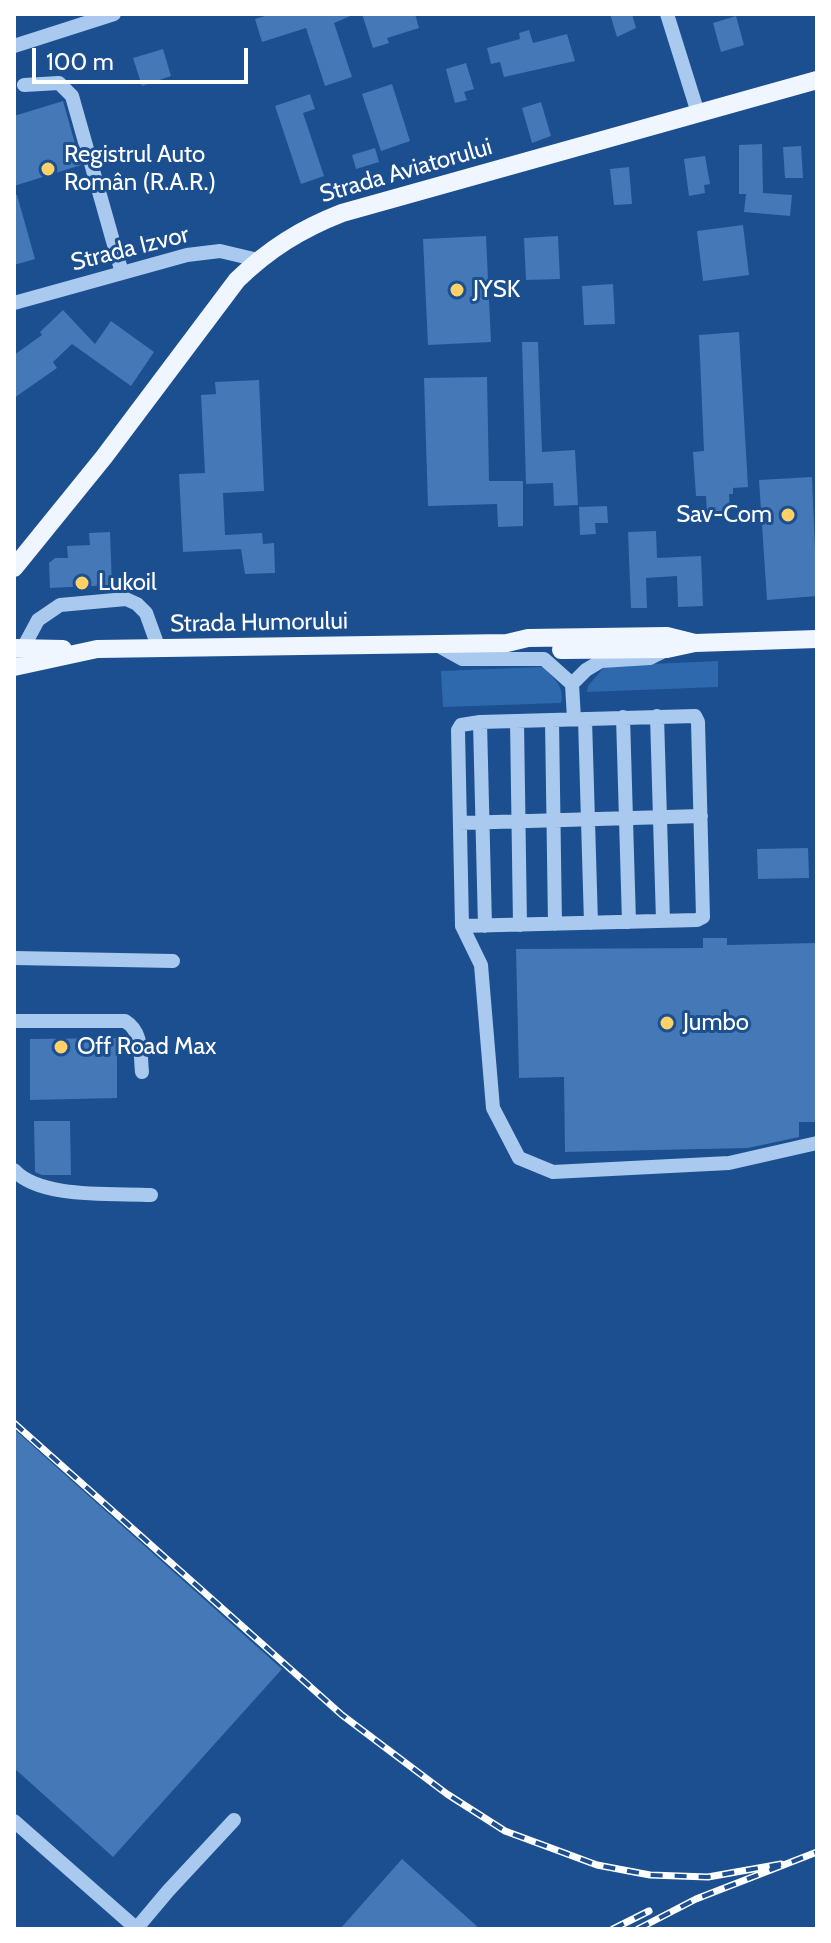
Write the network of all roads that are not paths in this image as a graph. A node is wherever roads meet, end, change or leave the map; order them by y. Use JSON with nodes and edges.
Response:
{"nodes":[{"id":1,"x":114,"y":14,"type":"edge"},
{"id":2,"x":667,"y":14,"type":"edge"},
{"id":3,"x":14,"y":46,"type":"edge"},
{"id":4,"x":817,"y":80,"type":"edge"},
{"id":5,"x":24,"y":85,"type":"dead end"},
{"id":6,"x":698,"y":113,"type":"junction"},
{"id":7,"x":258,"y":260,"type":"junction"},
{"id":8,"x":122,"y":273,"type":"junction"},
{"id":9,"x":14,"y":303,"type":"edge"},
{"id":10,"x":14,"y":568,"type":"edge"},
{"id":11,"x":817,"y":639,"type":"edge"},
{"id":12,"x":507,"y":643,"type":"junction"},
{"id":13,"x":695,"y":643,"type":"junction"},
{"id":14,"x":435,"y":644,"type":"junction"},
{"id":15,"x":19,"y":648,"type":"edge"},
{"id":16,"x":97,"y":649,"type":"junction"},
{"id":17,"x":159,"y":649,"type":"junction"},
{"id":18,"x":667,"y":649,"type":"junction"},
{"id":19,"x":14,"y":667,"type":"edge"},
{"id":20,"x":572,"y":684,"type":"junction"},
{"id":21,"x":657,"y":716,"type":"junction"},
{"id":22,"x":623,"y":717,"type":"junction"},
{"id":23,"x":580,"y":719,"type":"junction"},
{"id":24,"x":552,"y":720,"type":"junction"},
{"id":25,"x":517,"y":721,"type":"junction"},
{"id":26,"x":480,"y":722,"type":"junction"},
{"id":27,"x":701,"y":816,"type":"junction"},
{"id":28,"x":661,"y":818,"type":"junction"},
{"id":29,"x":625,"y":819,"type":"junction"},
{"id":30,"x":588,"y":820,"type":"junction"},
{"id":31,"x":519,"y":821,"type":"junction"},
{"id":32,"x":554,"y":821,"type":"junction"},
{"id":33,"x":460,"y":823,"type":"junction"},
{"id":34,"x":483,"y":823,"type":"junction"},
{"id":35,"x":663,"y":921,"type":"junction"},
{"id":36,"x":629,"y":922,"type":"junction"},
{"id":37,"x":591,"y":923,"type":"junction"},
{"id":38,"x":555,"y":924,"type":"junction"},
{"id":39,"x":520,"y":925,"type":"junction"},
{"id":40,"x":462,"y":926,"type":"junction"},
{"id":41,"x":485,"y":926,"type":"junction"},
{"id":42,"x":14,"y":958,"type":"edge"},
{"id":43,"x":173,"y":961,"type":"dead end"},
{"id":44,"x":14,"y":1021,"type":"edge"},
{"id":45,"x":142,"y":1072,"type":"dead end"},
{"id":46,"x":817,"y":1143,"type":"edge"},
{"id":47,"x":14,"y":1170,"type":"edge"},
{"id":48,"x":151,"y":1195,"type":"dead end"},
{"id":49,"x":234,"y":1820,"type":"dead end"},
{"id":50,"x":14,"y":1821,"type":"edge"},
{"id":51,"x":136,"y":1929,"type":"edge"}],
"edges":[{"from":1,"to":3,"type":"street"},
{"from":2,"to":6,"type":"street"},
{"from":4,"to":6,"type":"main road","name":"Strada Aviatorului"},
{"from":5,"to":8,"type":"street"},
{"from":6,"to":7,"type":"main road","name":"Strada Aviatorului"},
{"from":7,"to":8,"type":"street","name":"Strada Izvor"},
{"from":7,"to":10,"type":"main road","name":"Strada Aviatorului"},
{"from":8,"to":9,"type":"street","name":"Strada Izvor"},
{"from":11,"to":13,"type":"main road","name":"Strada Humorului"},
{"from":12,"to":13,"type":"main road","name":"Strada Humorului"},
{"from":12,"to":14,"type":"main road","name":"Strada Humorului"},
{"from":12,"to":18,"type":"main road","name":"Strada Humorului"},
{"from":13,"to":18,"type":"main road","name":"Strada Humorului"},
{"from":14,"to":17,"type":"main road","name":"Strada Humorului"},
{"from":14,"to":20,"type":"street"},
{"from":15,"to":16,"type":"main road"},
{"from":15,"to":17,"type":"street"},
{"from":16,"to":17,"type":"main road","name":"Strada Humorului"},
{"from":16,"to":19,"type":"main road","name":"Strada Humorului"},
{"from":18,"to":20,"type":"street"},
{"from":20,"to":23,"type":"street"},
{"from":21,"to":22,"type":"street"},
{"from":21,"to":27,"type":"street"},
{"from":21,"to":28,"type":"street"},
{"from":22,"to":23,"type":"street"},
{"from":22,"to":29,"type":"street"},
{"from":23,"to":24,"type":"street"},
{"from":23,"to":30,"type":"street"},
{"from":24,"to":25,"type":"street"},
{"from":24,"to":32,"type":"street"},
{"from":25,"to":26,"type":"street"},
{"from":25,"to":31,"type":"street"},
{"from":26,"to":33,"type":"street"},
{"from":26,"to":34,"type":"street"},
{"from":27,"to":28,"type":"street"},
{"from":27,"to":35,"type":"street"},
{"from":28,"to":29,"type":"street"},
{"from":28,"to":35,"type":"street"},
{"from":29,"to":30,"type":"street"},
{"from":29,"to":36,"type":"street"},
{"from":30,"to":32,"type":"street"},
{"from":30,"to":37,"type":"street"},
{"from":31,"to":32,"type":"street"},
{"from":31,"to":34,"type":"street"},
{"from":31,"to":39,"type":"street"},
{"from":32,"to":38,"type":"street"},
{"from":33,"to":34,"type":"street"},
{"from":33,"to":40,"type":"street"},
{"from":34,"to":41,"type":"street"},
{"from":35,"to":36,"type":"street"},
{"from":36,"to":37,"type":"street"},
{"from":37,"to":38,"type":"street"},
{"from":38,"to":39,"type":"street"},
{"from":39,"to":41,"type":"street"},
{"from":40,"to":41,"type":"street"},
{"from":40,"to":46,"type":"street"},
{"from":42,"to":43,"type":"street"},
{"from":44,"to":45,"type":"street"},
{"from":47,"to":48,"type":"street"},
{"from":49,"to":51,"type":"street"},
{"from":50,"to":51,"type":"street"}]}
